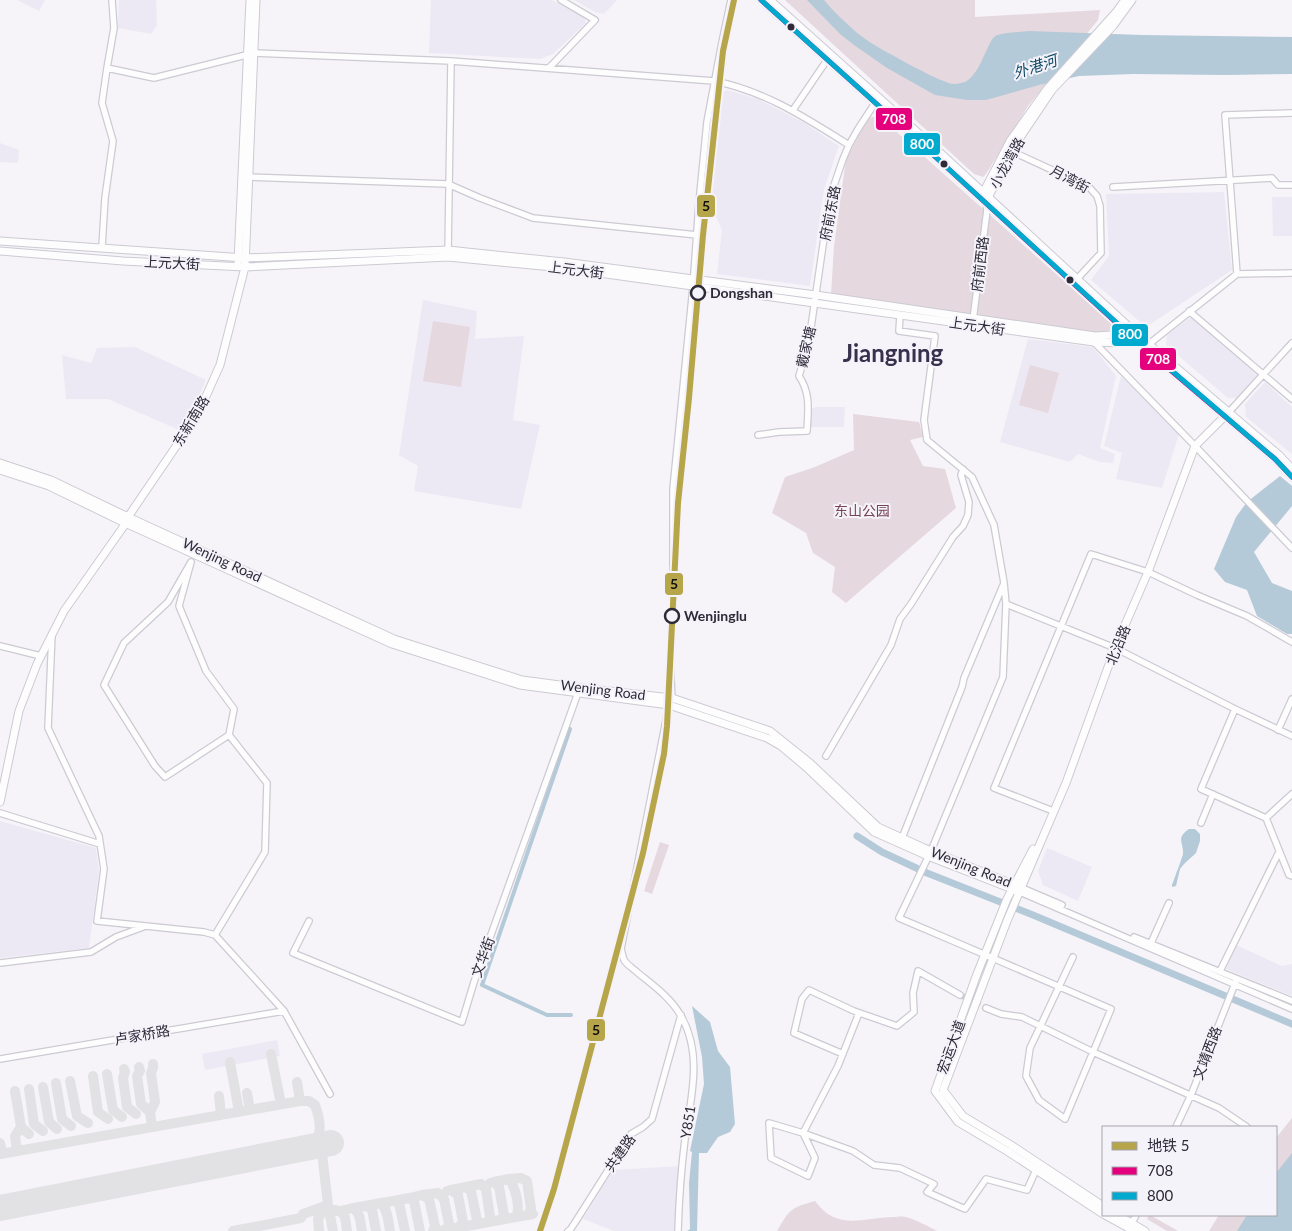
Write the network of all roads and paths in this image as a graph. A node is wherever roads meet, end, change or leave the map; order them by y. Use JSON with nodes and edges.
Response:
{"nodes":[{"id":1,"x":112,"y":0,"type":"edge"},
{"id":2,"x":250,"y":0,"type":"edge"},
{"id":3,"x":256,"y":0,"type":"edge"},
{"id":4,"x":561,"y":0,"type":"edge"},
{"id":5,"x":731,"y":0,"type":"edge"},
{"id":6,"x":761,"y":0,"type":"edge"},
{"id":7,"x":770,"y":0,"type":"edge"},
{"id":8,"x":1125,"y":0,"type":"edge"},
{"id":9,"x":1132,"y":0,"type":"edge"},
{"id":10,"x":1119,"y":13,"type":"junction"},
{"id":11,"x":251,"y":53,"type":"junction"},
{"id":12,"x":827,"y":60,"type":"junction"},
{"id":13,"x":451,"y":61,"type":"junction"},
{"id":14,"x":107,"y":68,"type":"junction"},
{"id":15,"x":549,"y":68,"type":"junction"},
{"id":16,"x":714,"y":81,"type":"junction"},
{"id":17,"x":1049,"y":90,"type":"junction"},
{"id":18,"x":876,"y":103,"type":"junction"},
{"id":19,"x":793,"y":110,"type":"junction"},
{"id":20,"x":1292,"y":113,"type":"edge"},
{"id":21,"x":849,"y":145,"type":"junction"},
{"id":22,"x":1011,"y":151,"type":"junction"},
{"id":23,"x":249,"y":178,"type":"junction"},
{"id":24,"x":1230,"y":180,"type":"junction"},
{"id":25,"x":448,"y":184,"type":"junction"},
{"id":26,"x":1292,"y":185,"type":"edge"},
{"id":27,"x":1113,"y":186,"type":"dead end"},
{"id":28,"x":986,"y":198,"type":"junction"},
{"id":29,"x":697,"y":235,"type":"junction"},
{"id":30,"x":0,"y":241,"type":"edge"},
{"id":31,"x":102,"y":248,"type":"junction"},
{"id":32,"x":0,"y":252,"type":"edge"},
{"id":33,"x":448,"y":254,"type":"junction"},
{"id":34,"x":242,"y":258,"type":"junction"},
{"id":35,"x":241,"y":267,"type":"junction"},
{"id":36,"x":1292,"y":273,"type":"edge"},
{"id":37,"x":1237,"y":274,"type":"junction"},
{"id":38,"x":1078,"y":279,"type":"junction"},
{"id":39,"x":693,"y":283,"type":"junction"},
{"id":40,"x":815,"y":299,"type":"junction"},
{"id":41,"x":1190,"y":311,"type":"junction"},
{"id":42,"x":900,"y":315,"type":"junction"},
{"id":43,"x":973,"y":322,"type":"junction"},
{"id":44,"x":1129,"y":334,"type":"junction"},
{"id":45,"x":1139,"y":340,"type":"junction"},
{"id":46,"x":1094,"y":342,"type":"junction"},
{"id":47,"x":1292,"y":343,"type":"edge"},
{"id":48,"x":1149,"y":344,"type":"junction"},
{"id":49,"x":1264,"y":374,"type":"junction"},
{"id":50,"x":1292,"y":399,"type":"edge"},
{"id":51,"x":1227,"y":414,"type":"junction"},
{"id":52,"x":758,"y":435,"type":"dead end"},
{"id":53,"x":1195,"y":446,"type":"junction"},
{"id":54,"x":1277,"y":457,"type":"junction"},
{"id":55,"x":0,"y":463,"type":"edge"},
{"id":56,"x":963,"y":469,"type":"junction"},
{"id":57,"x":1292,"y":469,"type":"edge"},
{"id":58,"x":0,"y":470,"type":"edge"},
{"id":59,"x":1292,"y":477,"type":"edge"},
{"id":60,"x":127,"y":520,"type":"junction"},
{"id":61,"x":1292,"y":548,"type":"edge"},
{"id":62,"x":1148,"y":572,"type":"junction"},
{"id":63,"x":1004,"y":583,"type":"junction"},
{"id":64,"x":1006,"y":604,"type":"junction"},
{"id":65,"x":1061,"y":627,"type":"junction"},
{"id":66,"x":52,"y":633,"type":"junction"},
{"id":67,"x":1292,"y":642,"type":"edge"},
{"id":68,"x":0,"y":646,"type":"edge"},
{"id":69,"x":1115,"y":648,"type":"junction"},
{"id":70,"x":41,"y":656,"type":"junction"},
{"id":71,"x":579,"y":691,"type":"junction"},
{"id":72,"x":672,"y":698,"type":"junction"},
{"id":73,"x":1292,"y":699,"type":"edge"},
{"id":74,"x":669,"y":706,"type":"junction"},
{"id":75,"x":1234,"y":709,"type":"junction"},
{"id":76,"x":1278,"y":730,"type":"junction"},
{"id":77,"x":229,"y":735,"type":"junction"},
{"id":78,"x":1292,"y":736,"type":"edge"},
{"id":79,"x":826,"y":756,"type":"dead end"},
{"id":80,"x":1213,"y":794,"type":"junction"},
{"id":81,"x":1292,"y":794,"type":"edge"},
{"id":82,"x":0,"y":802,"type":"edge"},
{"id":83,"x":1053,"y":811,"type":"junction"},
{"id":84,"x":0,"y":813,"type":"edge"},
{"id":85,"x":1266,"y":818,"type":"junction"},
{"id":86,"x":1201,"y":823,"type":"dead end"},
{"id":87,"x":902,"y":838,"type":"junction"},
{"id":88,"x":100,"y":844,"type":"junction"},
{"id":89,"x":1280,"y":852,"type":"junction"},
{"id":90,"x":929,"y":855,"type":"junction"},
{"id":91,"x":1292,"y":876,"type":"edge"},
{"id":92,"x":1017,"y":888,"type":"junction"},
{"id":93,"x":1168,"y":903,"type":"dead end"},
{"id":94,"x":309,"y":921,"type":"dead end"},
{"id":95,"x":144,"y":926,"type":"junction"},
{"id":96,"x":215,"y":935,"type":"junction"},
{"id":97,"x":1151,"y":943,"type":"junction"},
{"id":98,"x":986,"y":954,"type":"junction"},
{"id":99,"x":1073,"y":957,"type":"dead end"},
{"id":100,"x":994,"y":958,"type":"junction"},
{"id":101,"x":0,"y":963,"type":"edge"},
{"id":102,"x":1220,"y":971,"type":"junction"},
{"id":103,"x":1236,"y":981,"type":"junction"},
{"id":104,"x":1059,"y":986,"type":"junction"},
{"id":105,"x":960,"y":995,"type":"tunnel mouth"},
{"id":106,"x":1292,"y":1001,"type":"edge"},
{"id":107,"x":986,"y":1008,"type":"tunnel mouth"},
{"id":108,"x":1292,"y":1008,"type":"edge"},
{"id":109,"x":284,"y":1011,"type":"junction"},
{"id":110,"x":859,"y":1012,"type":"junction"},
{"id":111,"x":681,"y":1015,"type":"junction"},
{"id":112,"x":1040,"y":1026,"type":"junction"},
{"id":113,"x":1093,"y":1052,"type":"junction"},
{"id":114,"x":843,"y":1054,"type":"junction"},
{"id":115,"x":0,"y":1059,"type":"edge"},
{"id":116,"x":330,"y":1094,"type":"dead end"},
{"id":117,"x":1191,"y":1095,"type":"junction"},
{"id":118,"x":1176,"y":1126,"type":"edge"},
{"id":119,"x":1246,"y":1126,"type":"edge"},
{"id":120,"x":803,"y":1133,"type":"junction"},
{"id":121,"x":1036,"y":1170,"type":"junction"},
{"id":122,"x":1102,"y":1205,"type":"edge"},
{"id":123,"x":1102,"y":1213,"type":"edge"},
{"id":124,"x":1108,"y":1216,"type":"edge"},
{"id":125,"x":1127,"y":1225,"type":"edge"},
{"id":126,"x":568,"y":1231,"type":"edge"},
{"id":127,"x":678,"y":1231,"type":"edge"},
{"id":128,"x":1134,"y":1231,"type":"edge"},
{"id":129,"x":1146,"y":1231,"type":"edge"}],
"edges":[{"from":1,"to":14,"type":"street"},
{"from":2,"to":11,"type":"main road","name":"东新南路"},
{"from":3,"to":11,"type":"main road","name":"东新南路"},
{"from":4,"to":15,"type":"street"},
{"from":5,"to":16,"type":"street"},
{"from":6,"to":12,"type":"main road"},
{"from":7,"to":28,"type":"main road"},
{"from":8,"to":10,"type":"main road","name":"小龙湾路"},
{"from":9,"to":10,"type":"main road","name":"小龙湾路"},
{"from":10,"to":17,"type":"main road","name":"小龙湾路"},
{"from":11,"to":13,"type":"street"},
{"from":11,"to":14,"type":"street"},
{"from":11,"to":23,"type":"main road","name":"东新南路"},
{"from":11,"to":34,"type":"main road","name":"东新南路"},
{"from":12,"to":18,"type":"main road"},
{"from":12,"to":19,"type":"street"},
{"from":13,"to":15,"type":"street"},
{"from":13,"to":25,"type":"street"},
{"from":14,"to":31,"type":"street"},
{"from":15,"to":16,"type":"street"},
{"from":16,"to":19,"type":"street"},
{"from":16,"to":29,"type":"street"},
{"from":17,"to":22,"type":"main road","name":"小龙湾路"},
{"from":17,"to":28,"type":"main road","name":"小龙湾路"},
{"from":18,"to":21,"type":"street","name":"府前东路"},
{"from":18,"to":28,"type":"main road"},
{"from":19,"to":21,"type":"street"},
{"from":20,"to":24,"type":"street"},
{"from":21,"to":40,"type":"street","name":"府前东路"},
{"from":22,"to":28,"type":"main road","name":"小龙湾路"},
{"from":22,"to":38,"type":"street","name":"月湾街"},
{"from":23,"to":25,"type":"street"},
{"from":23,"to":34,"type":"main road","name":"东新南路"},
{"from":24,"to":26,"type":"street"},
{"from":24,"to":27,"type":"street"},
{"from":24,"to":37,"type":"street"},
{"from":25,"to":29,"type":"street"},
{"from":25,"to":33,"type":"street"},
{"from":28,"to":38,"type":"main road"},
{"from":28,"to":43,"type":"street","name":"府前西路"},
{"from":28,"to":44,"type":"main road"},
{"from":29,"to":39,"type":"street"},
{"from":30,"to":31,"type":"main road","name":"上元大街"},
{"from":31,"to":34,"type":"main road","name":"上元大街"},
{"from":32,"to":35,"type":"main road","name":"上元大街"},
{"from":33,"to":34,"type":"main road","name":"上元大街"},
{"from":33,"to":35,"type":"main road","name":"上元大街"},
{"from":33,"to":39,"type":"main road","name":"上元大街"},
{"from":34,"to":35,"type":"main road","name":"东新南路"},
{"from":35,"to":60,"type":"main road","name":"东新南路"},
{"from":36,"to":37,"type":"street"},
{"from":37,"to":41,"type":"street"},
{"from":38,"to":45,"type":"main road"},
{"from":39,"to":40,"type":"main road","name":"上元大街"},
{"from":39,"to":72,"type":"street"},
{"from":40,"to":42,"type":"main road","name":"上元大街"},
{"from":40,"to":43,"type":"main road","name":"上元大街"},
{"from":40,"to":52,"type":"street","name":"戴家塘"},
{"from":41,"to":48,"type":"street"},
{"from":41,"to":49,"type":"street"},
{"from":42,"to":43,"type":"main road","name":"上元大街"},
{"from":42,"to":56,"type":"street"},
{"from":43,"to":44,"type":"main road","name":"上元大街"},
{"from":43,"to":46,"type":"main road","name":"上元大街"},
{"from":44,"to":45,"type":"main road","name":"上元大街"},
{"from":45,"to":46,"type":"main road","name":"上元大街"},
{"from":45,"to":48,"type":"main road"},
{"from":45,"to":51,"type":"main road"},
{"from":46,"to":53,"type":"street"},
{"from":47,"to":49,"type":"street"},
{"from":48,"to":51,"type":"main road"},
{"from":49,"to":50,"type":"street"},
{"from":49,"to":51,"type":"street"},
{"from":51,"to":53,"type":"main road","name":"北沿路"},
{"from":51,"to":54,"type":"main road"},
{"from":53,"to":61,"type":"street"},
{"from":53,"to":62,"type":"main road","name":"北沿路"},
{"from":54,"to":57,"type":"main road"},
{"from":54,"to":59,"type":"main road"},
{"from":55,"to":60,"type":"main road","name":"Wenjing Road"},
{"from":56,"to":63,"type":"street"},
{"from":56,"to":79,"type":"street"},
{"from":58,"to":60,"type":"main road","name":"Wenjing Road"},
{"from":60,"to":66,"type":"main road","name":"东新南路"},
{"from":60,"to":71,"type":"main road","name":"Wenjing Road"},
{"from":62,"to":65,"type":"street"},
{"from":62,"to":67,"type":"street"},
{"from":62,"to":69,"type":"main road","name":"北沿路"},
{"from":63,"to":64,"type":"street"},
{"from":63,"to":87,"type":"street"},
{"from":64,"to":65,"type":"street"},
{"from":64,"to":90,"type":"street"},
{"from":65,"to":69,"type":"street"},
{"from":65,"to":83,"type":"street"},
{"from":66,"to":70,"type":"main road","name":"东新南路"},
{"from":66,"to":88,"type":"street"},
{"from":68,"to":70,"type":"street"},
{"from":69,"to":75,"type":"street"},
{"from":69,"to":83,"type":"main road","name":"北沿路"},
{"from":70,"to":82,"type":"main road","name":"东新南路"},
{"from":71,"to":72,"type":"main road","name":"Wenjing Road"},
{"from":71,"to":74,"type":"main road","name":"Wenjing Road"},
{"from":71,"to":94,"type":"street","name":"文华街"},
{"from":72,"to":74,"type":"street","name":"Y851"},
{"from":72,"to":87,"type":"main road","name":"Wenjing Road"},
{"from":73,"to":76,"type":"street"},
{"from":74,"to":90,"type":"main road","name":"Wenjing Road"},
{"from":74,"to":111,"type":"street","name":"Y851"},
{"from":75,"to":76,"type":"street"},
{"from":75,"to":80,"type":"street"},
{"from":76,"to":78,"type":"street"},
{"from":77,"to":77,"type":"street"},
{"from":77,"to":96,"type":"street"},
{"from":80,"to":85,"type":"street"},
{"from":80,"to":86,"type":"street"},
{"from":81,"to":85,"type":"street"},
{"from":83,"to":92,"type":"main road","name":"北沿路"},
{"from":84,"to":88,"type":"street"},
{"from":85,"to":89,"type":"street"},
{"from":87,"to":90,"type":"main road","name":"Wenjing Road"},
{"from":88,"to":95,"type":"street"},
{"from":89,"to":91,"type":"street"},
{"from":89,"to":102,"type":"street"},
{"from":90,"to":92,"type":"main road","name":"Wenjing Road"},
{"from":90,"to":98,"type":"street"},
{"from":92,"to":97,"type":"street","name":"Wenjing Road"},
{"from":92,"to":98,"type":"main road","name":"宏运大道"},
{"from":92,"to":100,"type":"main road","name":"宏运大道"},
{"from":92,"to":103,"type":"street","name":"Wenjing Road"},
{"from":93,"to":97,"type":"street"},
{"from":95,"to":96,"type":"street"},
{"from":95,"to":101,"type":"street"},
{"from":96,"to":109,"type":"street"},
{"from":97,"to":102,"type":"street","name":"Wenjing Road"},
{"from":98,"to":100,"type":"street"},
{"from":98,"to":121,"type":"main road","name":"宏运大道"},
{"from":99,"to":104,"type":"street"},
{"from":100,"to":104,"type":"street"},
{"from":100,"to":122,"type":"main road","name":"宏运大道"},
{"from":102,"to":103,"type":"street","name":"Wenjing Road"},
{"from":103,"to":106,"type":"street","name":"Wenjing Road"},
{"from":103,"to":108,"type":"street","name":"Wenjing Road"},
{"from":103,"to":117,"type":"street","name":"文靖西路"},
{"from":104,"to":112,"type":"street"},
{"from":104,"to":113,"type":"street"},
{"from":105,"to":110,"type":"street"},
{"from":107,"to":112,"type":"street"},
{"from":109,"to":115,"type":"street","name":"卢家桥路"},
{"from":109,"to":116,"type":"street"},
{"from":110,"to":114,"type":"street"},
{"from":110,"to":114,"type":"street"},
{"from":111,"to":126,"type":"street","name":"共建路"},
{"from":111,"to":127,"type":"street","name":"Y851"},
{"from":112,"to":113,"type":"street"},
{"from":112,"to":113,"type":"street"},
{"from":113,"to":117,"type":"street"},
{"from":114,"to":120,"type":"street"},
{"from":117,"to":118,"type":"street","name":"文靖西路"},
{"from":117,"to":119,"type":"street"},
{"from":120,"to":120,"type":"street"},
{"from":120,"to":121,"type":"street"},
{"from":121,"to":123,"type":"main road","name":"宏运大道"},
{"from":124,"to":125,"type":"main road","name":"宏运大道"},
{"from":125,"to":128,"type":"main road","name":"宏运大道"},
{"from":125,"to":129,"type":"main road","name":"宏运大道"}]}
